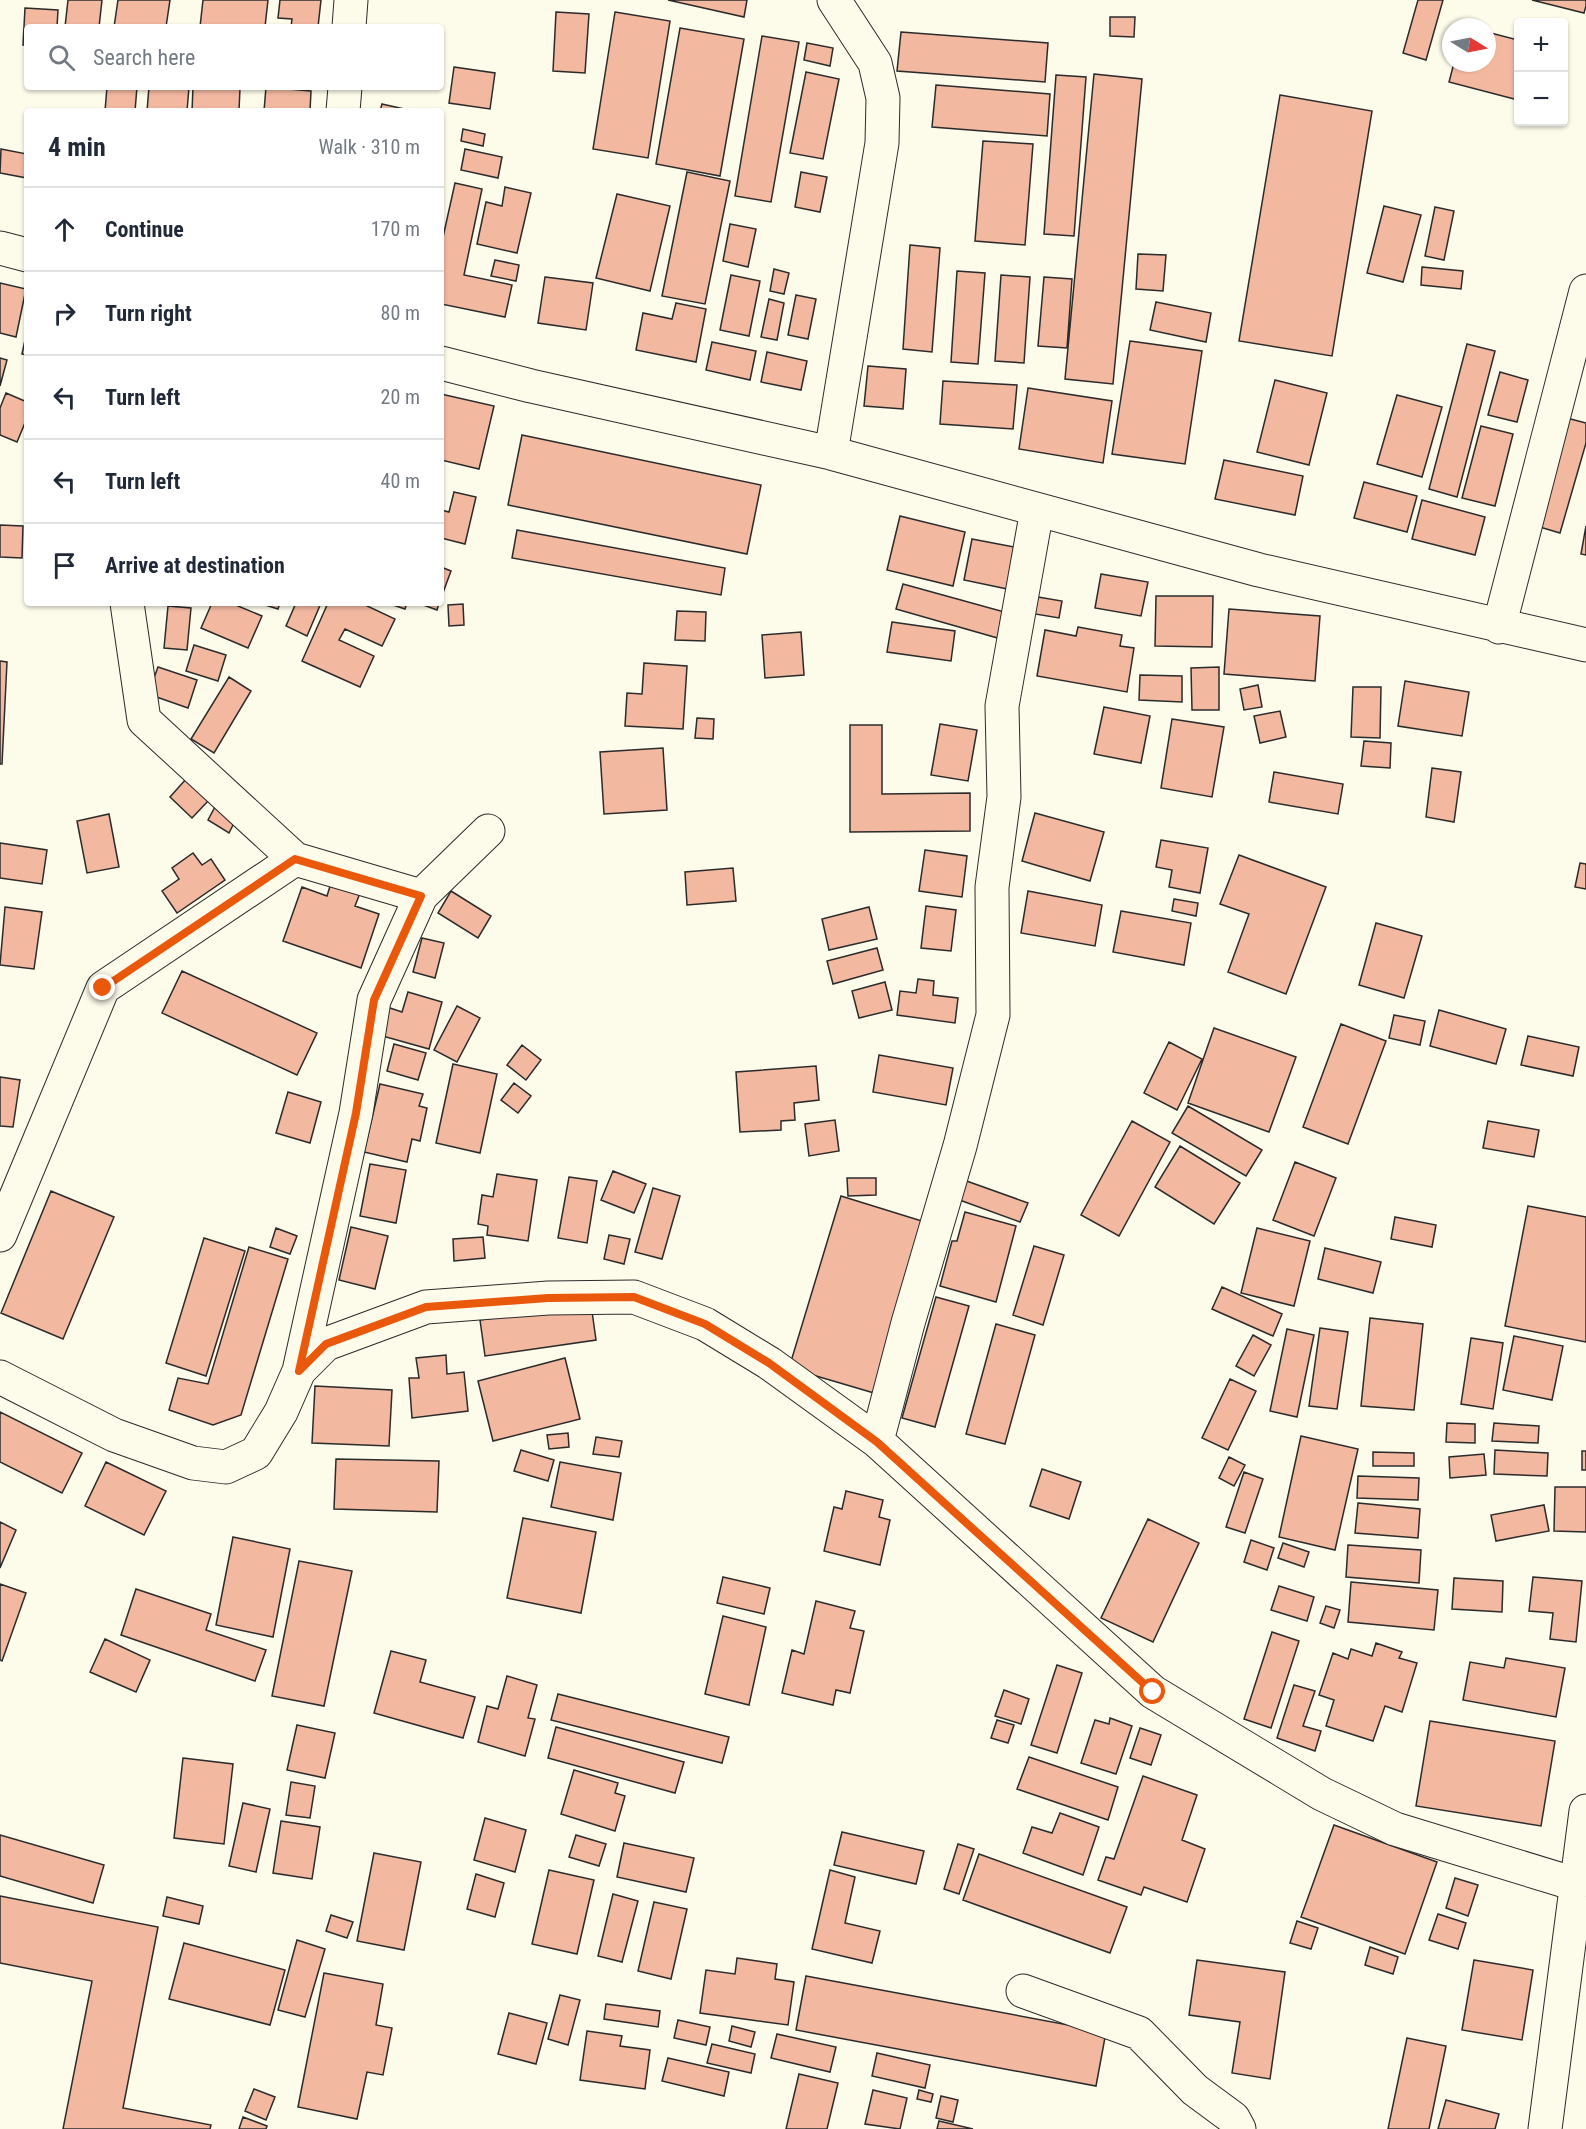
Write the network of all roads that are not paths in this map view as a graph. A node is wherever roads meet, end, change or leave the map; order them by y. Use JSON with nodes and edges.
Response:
{"nodes":[{"id":1,"x":351,"y":0,"type":"edge"},
{"id":2,"x":834,"y":0,"type":"edge"},
{"id":3,"x":349,"y":24,"type":"edge"},
{"id":4,"x":345,"y":90,"type":"edge"},
{"id":5,"x":343,"y":108,"type":"edge"},
{"id":6,"x":0,"y":248,"type":"edge"},
{"id":7,"x":24,"y":254,"type":"edge"},
{"id":8,"x":1586,"y":291,"type":"edge"},
{"id":9,"x":444,"y":364,"type":"edge"},
{"id":10,"x":831,"y":453,"type":"junction"},
{"id":11,"x":1037,"y":510,"type":"junction"},
{"id":12,"x":128,"y":606,"type":"edge"},
{"id":13,"x":1499,"y":627,"type":"junction"},
{"id":14,"x":1586,"y":645,"type":"edge"},
{"id":15,"x":488,"y":831,"type":"dead end"},
{"id":16,"x":295,"y":859,"type":"junction"},
{"id":17,"x":421,"y":896,"type":"junction"},
{"id":18,"x":0,"y":1235,"type":"edge"},
{"id":19,"x":299,"y":1371,"type":"junction"},
{"id":20,"x":0,"y":1377,"type":"edge"},
{"id":21,"x":877,"y":1442,"type":"junction"},
{"id":22,"x":1586,"y":1811,"type":"edge"},
{"id":23,"x":1575,"y":1884,"type":"junction"},
{"id":24,"x":1023,"y":1991,"type":"dead end"},
{"id":25,"x":1239,"y":2129,"type":"edge"},
{"id":26,"x":1545,"y":2129,"type":"edge"}],
"edges":[{"from":1,"to":3,"type":"street"},
{"from":2,"to":10,"type":"street"},
{"from":4,"to":5,"type":"street"},
{"from":6,"to":7,"type":"street"},
{"from":8,"to":13,"type":"street"},
{"from":9,"to":10,"type":"street"},
{"from":10,"to":11,"type":"street"},
{"from":11,"to":13,"type":"street"},
{"from":11,"to":21,"type":"street"},
{"from":12,"to":16,"type":"street"},
{"from":13,"to":14,"type":"street"},
{"from":15,"to":17,"type":"street"},
{"from":16,"to":17,"type":"street"},
{"from":16,"to":18,"type":"street"},
{"from":17,"to":19,"type":"street"},
{"from":19,"to":20,"type":"street"},
{"from":19,"to":21,"type":"street"},
{"from":21,"to":23,"type":"street"},
{"from":22,"to":23,"type":"street"},
{"from":23,"to":26,"type":"street"},
{"from":24,"to":25,"type":"street"}]}
